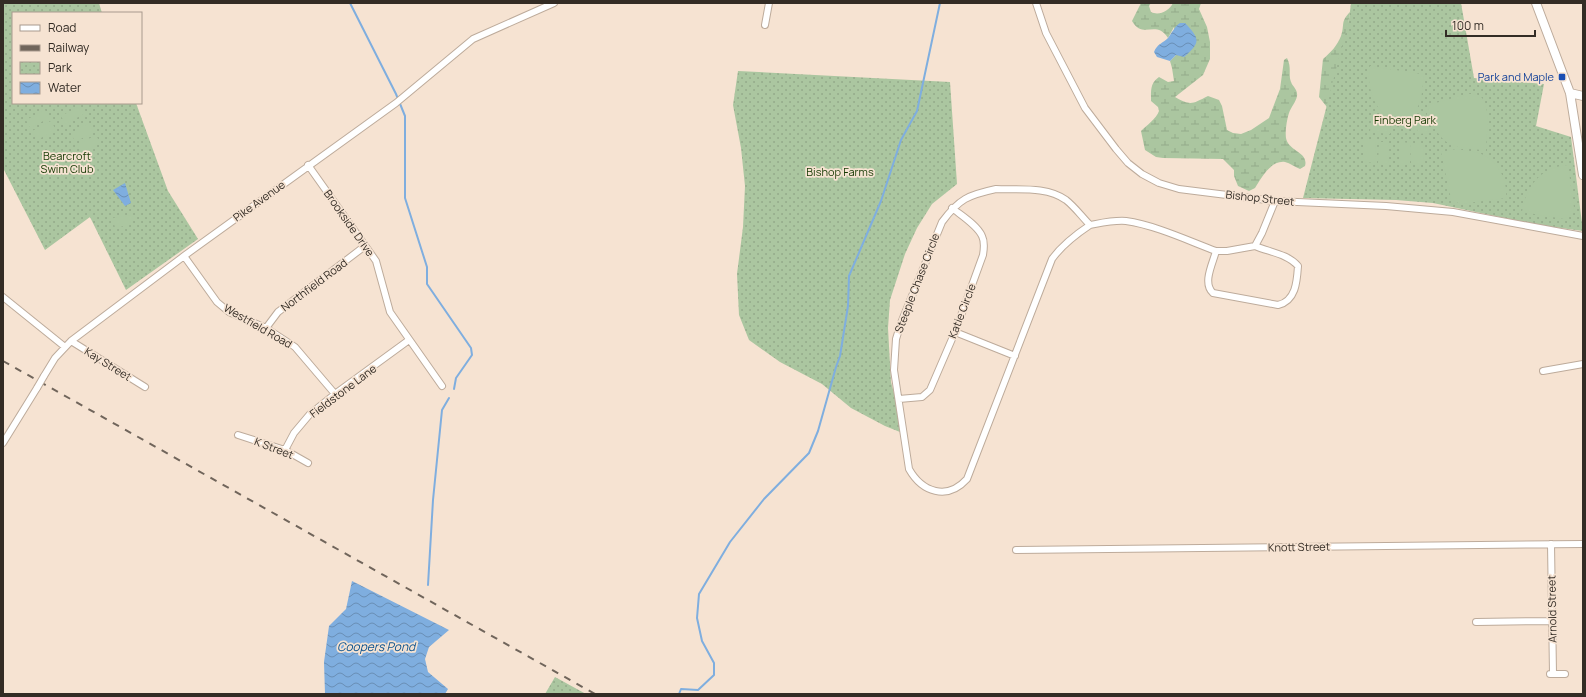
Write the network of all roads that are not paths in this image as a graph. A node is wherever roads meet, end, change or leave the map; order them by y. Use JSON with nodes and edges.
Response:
{"nodes":[{"id":1,"x":554,"y":3,"type":"edge"},
{"id":2,"x":769,"y":3,"type":"edge"},
{"id":3,"x":1036,"y":3,"type":"edge"},
{"id":4,"x":1536,"y":3,"type":"edge"},
{"id":5,"x":766,"y":25,"type":"dead end"},
{"id":6,"x":1570,"y":93,"type":"junction"},
{"id":7,"x":1583,"y":96,"type":"edge"},
{"id":8,"x":308,"y":165,"type":"junction"},
{"id":9,"x":1583,"y":175,"type":"edge"},
{"id":10,"x":1275,"y":201,"type":"junction"},
{"id":11,"x":952,"y":208,"type":"junction"},
{"id":12,"x":1090,"y":225,"type":"junction"},
{"id":13,"x":1583,"y":236,"type":"edge"},
{"id":14,"x":365,"y":246,"type":"junction"},
{"id":15,"x":1255,"y":246,"type":"junction"},
{"id":16,"x":1216,"y":251,"type":"junction"},
{"id":17,"x":184,"y":256,"type":"junction"},
{"id":18,"x":3,"y":297,"type":"edge"},
{"id":19,"x":266,"y":328,"type":"junction"},
{"id":20,"x":955,"y":332,"type":"junction"},
{"id":21,"x":409,"y":340,"type":"junction"},
{"id":22,"x":71,"y":341,"type":"junction"},
{"id":23,"x":64,"y":347,"type":"junction"},
{"id":24,"x":1014,"y":356,"type":"junction"},
{"id":25,"x":1583,"y":364,"type":"edge"},
{"id":26,"x":1543,"y":371,"type":"dead end"},
{"id":27,"x":442,"y":386,"type":"dead end"},
{"id":28,"x":145,"y":387,"type":"dead end"},
{"id":29,"x":335,"y":394,"type":"junction"},
{"id":30,"x":899,"y":399,"type":"junction"},
{"id":31,"x":238,"y":435,"type":"dead end"},
{"id":32,"x":3,"y":443,"type":"edge"},
{"id":33,"x":285,"y":450,"type":"junction"},
{"id":34,"x":308,"y":463,"type":"dead end"},
{"id":35,"x":1551,"y":544,"type":"junction"},
{"id":36,"x":1583,"y":544,"type":"edge"},
{"id":37,"x":1016,"y":550,"type":"dead end"},
{"id":38,"x":1552,"y":621,"type":"junction"},
{"id":39,"x":1476,"y":622,"type":"dead end"},
{"id":40,"x":1565,"y":674,"type":"dead end"}],
"edges":[{"from":1,"to":8,"type":"street","name":"Pike Avenue"},
{"from":2,"to":5,"type":"street"},
{"from":3,"to":10,"type":"street","name":"Bishop Street"},
{"from":4,"to":6,"type":"main road"},
{"from":6,"to":7,"type":"main road"},
{"from":6,"to":9,"type":"main road"},
{"from":8,"to":14,"type":"street","name":"Brookside Drive"},
{"from":8,"to":17,"type":"street","name":"Pike Avenue"},
{"from":10,"to":13,"type":"street","name":"Bishop Street"},
{"from":10,"to":15,"type":"street"},
{"from":11,"to":12,"type":"street","name":"Steeple Chase Circle"},
{"from":11,"to":20,"type":"street","name":"Katie Circle"},
{"from":11,"to":30,"type":"street","name":"Steeple Chase Circle"},
{"from":12,"to":16,"type":"street","name":"Steeple Chase Circle"},
{"from":12,"to":24,"type":"street","name":"Steeple Chase Circle"},
{"from":14,"to":19,"type":"street","name":"Northfield Road"},
{"from":14,"to":21,"type":"street","name":"Brookside Drive"},
{"from":15,"to":16,"type":"street","name":"Steeple Chase Circle"},
{"from":15,"to":16,"type":"street"},
{"from":17,"to":19,"type":"street","name":"Westfield Road"},
{"from":17,"to":22,"type":"street","name":"Pike Avenue"},
{"from":18,"to":23,"type":"street"},
{"from":19,"to":29,"type":"street","name":"Westfield Road"},
{"from":20,"to":24,"type":"street"},
{"from":20,"to":30,"type":"street","name":"Katie Circle"},
{"from":21,"to":27,"type":"street","name":"Brookside Drive"},
{"from":21,"to":29,"type":"street","name":"Fieldstone Lane"},
{"from":22,"to":23,"type":"street","name":"Pike Avenue"},
{"from":22,"to":28,"type":"street","name":"Kay Street"},
{"from":23,"to":32,"type":"street","name":"Pike Avenue","bridge":true},
{"from":24,"to":30,"type":"street","name":"Steeple Chase Circle"},
{"from":25,"to":26,"type":"street"},
{"from":29,"to":33,"type":"street","name":"Fieldstone Lane"},
{"from":31,"to":33,"type":"street","name":"K Street"},
{"from":33,"to":34,"type":"street","name":"K Street"},
{"from":35,"to":36,"type":"street","name":"Knott Street"},
{"from":35,"to":37,"type":"street","name":"Knott Street"},
{"from":35,"to":38,"type":"street","name":"Arnold Street"},
{"from":38,"to":39,"type":"street"},
{"from":38,"to":40,"type":"street","name":"Arnold Street"}]}
